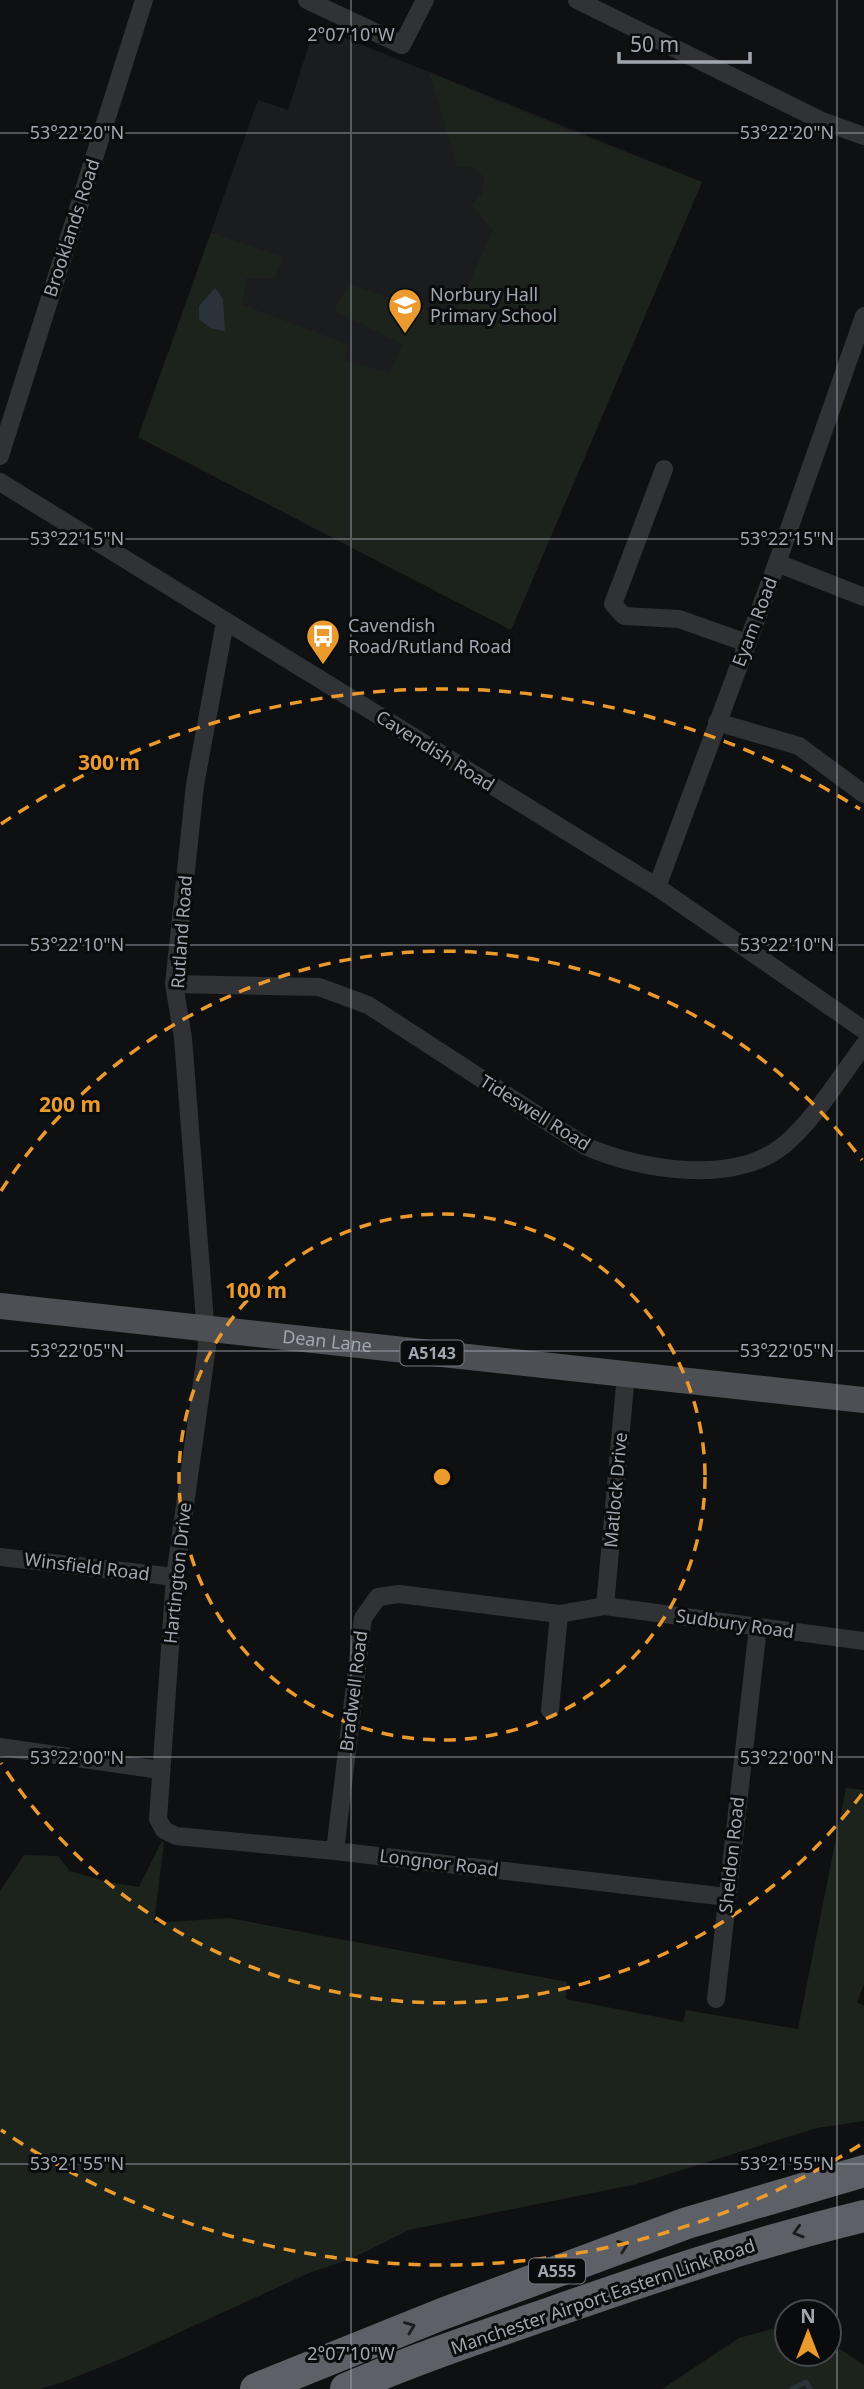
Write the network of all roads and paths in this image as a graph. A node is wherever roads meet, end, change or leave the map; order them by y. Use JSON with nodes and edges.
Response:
{"nodes":[{"id":1,"x":144,"y":0,"type":"edge"},
{"id":2,"x":307,"y":0,"type":"edge"},
{"id":3,"x":425,"y":0,"type":"edge"},
{"id":4,"x":577,"y":0,"type":"edge"},
{"id":5,"x":864,"y":136,"type":"edge"},
{"id":6,"x":864,"y":316,"type":"edge"},
{"id":7,"x":860,"y":338,"type":"edge"},
{"id":8,"x":0,"y":456,"type":"edge"},
{"id":9,"x":664,"y":469,"type":"dead end"},
{"id":10,"x":0,"y":482,"type":"edge"},
{"id":11,"x":777,"y":563,"type":"junction"},
{"id":12,"x":864,"y":597,"type":"edge"},
{"id":13,"x":226,"y":622,"type":"junction"},
{"id":14,"x":747,"y":643,"type":"junction"},
{"id":15,"x":718,"y":722,"type":"junction"},
{"id":16,"x":864,"y":794,"type":"edge"},
{"id":17,"x":657,"y":887,"type":"junction"},
{"id":18,"x":174,"y":984,"type":"junction"},
{"id":19,"x":864,"y":1030,"type":"edge"},
{"id":20,"x":864,"y":1045,"type":"edge"},
{"id":21,"x":0,"y":1306,"type":"edge"},
{"id":22,"x":207,"y":1328,"type":"junction"},
{"id":23,"x":626,"y":1374,"type":"junction"},
{"id":24,"x":864,"y":1400,"type":"edge"},
{"id":25,"x":0,"y":1557,"type":"edge"},
{"id":26,"x":175,"y":1577,"type":"junction"},
{"id":27,"x":605,"y":1606,"type":"junction"},
{"id":28,"x":559,"y":1614,"type":"junction"},
{"id":29,"x":758,"y":1627,"type":"junction"},
{"id":30,"x":864,"y":1641,"type":"edge"},
{"id":31,"x":550,"y":1710,"type":"dead end"},
{"id":32,"x":0,"y":1747,"type":"edge"},
{"id":33,"x":160,"y":1770,"type":"junction"},
{"id":34,"x":158,"y":1819,"type":"joint"},
{"id":35,"x":335,"y":1851,"type":"junction"},
{"id":36,"x":727,"y":1897,"type":"junction"},
{"id":37,"x":716,"y":1999,"type":"dead end"},
{"id":38,"x":861,"y":2172,"type":"edge"},
{"id":39,"x":864,"y":2216,"type":"edge"},
{"id":40,"x":256,"y":2389,"type":"edge"},
{"id":41,"x":346,"y":2389,"type":"edge"}],
"edges":[{"from":1,"to":8,"type":"street","name":"Brooklands Road"},
{"from":2,"to":3,"type":"street"},
{"from":4,"to":5,"type":"street"},
{"from":6,"to":7,"type":"street","name":"Eyam Road"},
{"from":7,"to":11,"type":"street","name":"Eyam Road"},
{"from":9,"to":14,"type":"street"},
{"from":10,"to":13,"type":"street","name":"Cavendish Road"},
{"from":11,"to":12,"type":"street"},
{"from":11,"to":14,"type":"street","name":"Eyam Road"},
{"from":13,"to":17,"type":"street","name":"Cavendish Road"},
{"from":13,"to":18,"type":"street","name":"Rutland Road"},
{"from":14,"to":15,"type":"street","name":"Eyam Road"},
{"from":15,"to":16,"type":"street"},
{"from":15,"to":17,"type":"street","name":"Eyam Road"},
{"from":17,"to":19,"type":"street","name":"Cavendish Road"},
{"from":18,"to":20,"type":"street","name":"Tideswell Road"},
{"from":18,"to":22,"type":"street","name":"Rutland Road"},
{"from":21,"to":22,"type":"main road","name":"Dean Lane","number":"A5143"},
{"from":22,"to":23,"type":"main road","name":"Dean Lane","number":"A5143"},
{"from":22,"to":26,"type":"street","name":"Hartington Drive"},
{"from":23,"to":24,"type":"main road","name":"Dean Lane","number":"A5143"},
{"from":23,"to":27,"type":"street","name":"Matlock Drive"},
{"from":25,"to":26,"type":"street","name":"Winsfield Road"},
{"from":26,"to":33,"type":"street","name":"Hartington Drive"},
{"from":27,"to":28,"type":"street","name":"Bradwell Road"},
{"from":27,"to":29,"type":"street","name":"Sudbury Road"},
{"from":28,"to":31,"type":"street"},
{"from":28,"to":35,"type":"street","name":"Bradwell Road"},
{"from":29,"to":30,"type":"street","name":"Sudbury Road"},
{"from":29,"to":36,"type":"street","name":"Sheldon Road"},
{"from":32,"to":33,"type":"street"},
{"from":33,"to":34,"type":"street","name":"Hartington Drive"},
{"from":34,"to":35,"type":"street","name":"Longnor Road"},
{"from":35,"to":36,"type":"street","name":"Longnor Road"},
{"from":36,"to":37,"type":"street","name":"Sheldon Road"},
{"from":40,"to":38,"type":"highway","name":"Manchester Airport Eastern Link Road","number":"A555","one_way":true},
{"from":39,"to":41,"type":"highway","name":"Manchester Airport Eastern Link Road","number":"A555","one_way":true}]}
